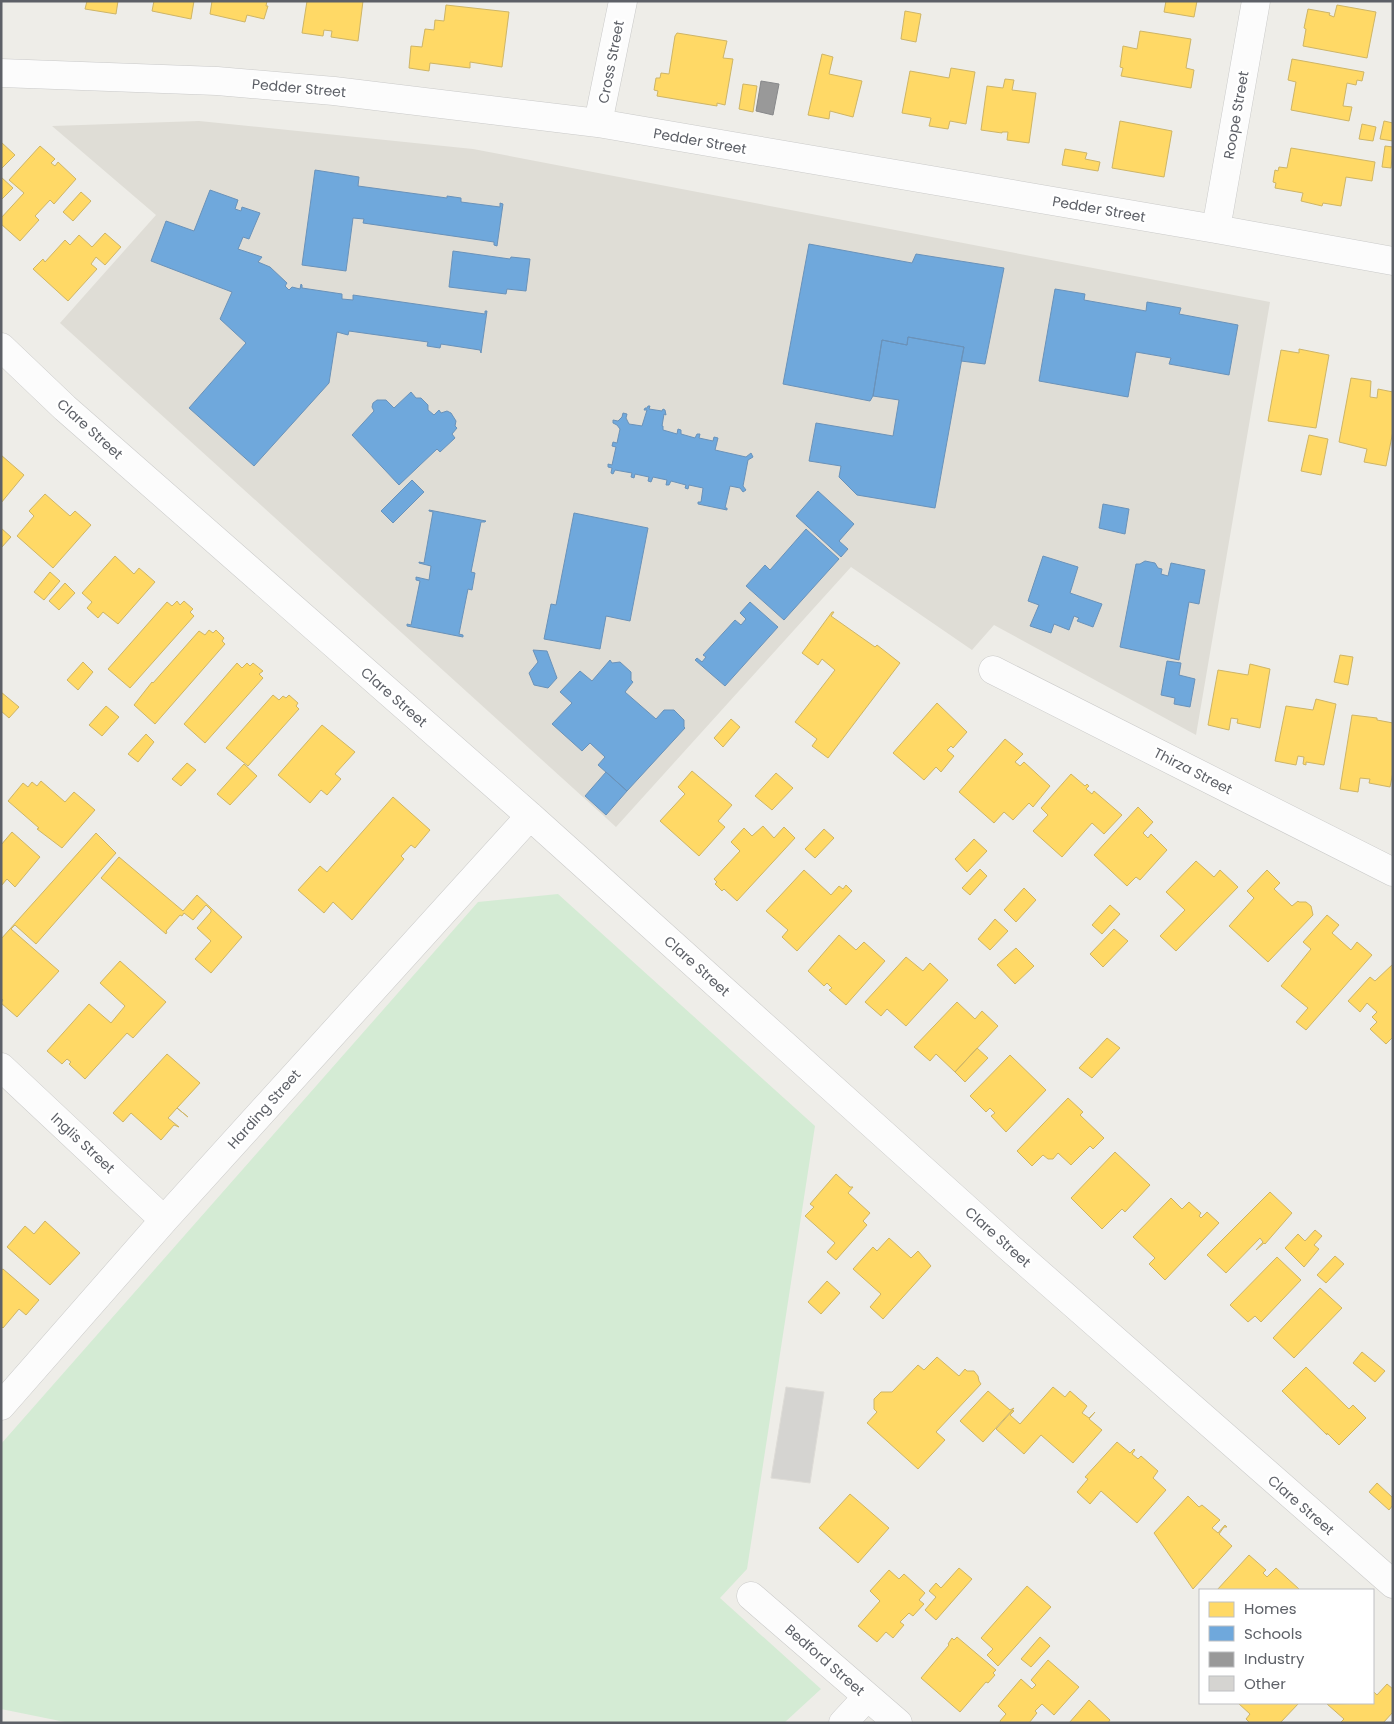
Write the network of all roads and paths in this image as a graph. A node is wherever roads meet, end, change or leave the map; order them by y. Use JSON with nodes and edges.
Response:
{"nodes":[{"id":1,"x":623,"y":1,"type":"edge"},
{"id":2,"x":1256,"y":1,"type":"edge"},
{"id":3,"x":1,"y":72,"type":"edge"},
{"id":4,"x":598,"y":123,"type":"junction"},
{"id":5,"x":1216,"y":229,"type":"junction"},
{"id":6,"x":1393,"y":261,"type":"edge"},
{"id":7,"x":1,"y":348,"type":"edge"},
{"id":8,"x":994,"y":670,"type":"dead end"},
{"id":9,"x":530,"y":816,"type":"junction"},
{"id":10,"x":1393,"y":872,"type":"edge"},
{"id":11,"x":1,"y":1067,"type":"edge"},
{"id":12,"x":164,"y":1220,"type":"junction"},
{"id":13,"x":1,"y":1406,"type":"edge"},
{"id":14,"x":1393,"y":1584,"type":"edge"},
{"id":15,"x":752,"y":1596,"type":"dead end"},
{"id":16,"x":867,"y":1697,"type":"junction"},
{"id":17,"x":843,"y":1723,"type":"edge"},
{"id":18,"x":898,"y":1723,"type":"edge"}],
"edges":[{"from":1,"to":4,"type":"street","name":"Cross Street"},
{"from":2,"to":5,"type":"street","name":"Roope Street"},
{"from":3,"to":4,"type":"street","name":"Pedder Street"},
{"from":4,"to":5,"type":"street","name":"Pedder Street"},
{"from":5,"to":6,"type":"street","name":"Pedder Street"},
{"from":7,"to":9,"type":"street","name":"Clare Street"},
{"from":8,"to":10,"type":"street","name":"Thirza Street"},
{"from":9,"to":12,"type":"street","name":"Harding Street"},
{"from":9,"to":14,"type":"street","name":"Clare Street"},
{"from":11,"to":12,"type":"street","name":"Inglis Street"},
{"from":12,"to":13,"type":"street","name":"Harding Street"},
{"from":15,"to":16,"type":"street","name":"Bedford Street"},
{"from":16,"to":17,"type":"street"},
{"from":16,"to":18,"type":"street","name":"Bedford Street"}]}
